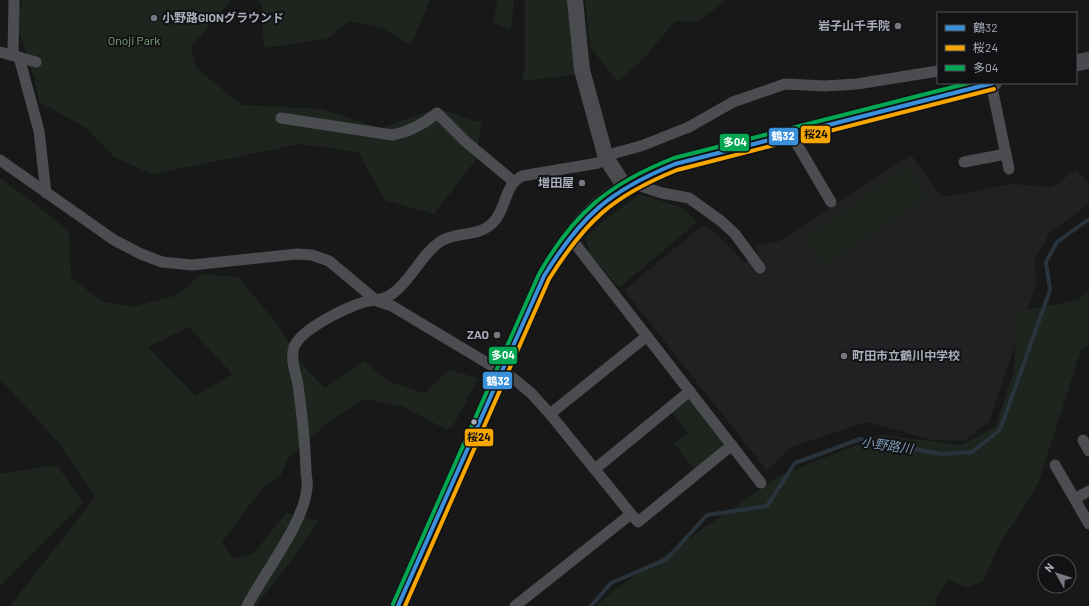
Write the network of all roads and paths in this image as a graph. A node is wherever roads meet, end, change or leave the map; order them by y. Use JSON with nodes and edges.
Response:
{"nodes":[{"id":1,"x":14,"y":0,"type":"edge"},
{"id":2,"x":575,"y":0,"type":"edge"},
{"id":3,"x":0,"y":52,"type":"edge"},
{"id":4,"x":16,"y":56,"type":"junction"},
{"id":5,"x":1089,"y":60,"type":"edge"},
{"id":6,"x":36,"y":62,"type":"dead end"},
{"id":7,"x":1077,"y":63,"type":"edge"},
{"id":8,"x":937,"y":71,"type":"edge"},
{"id":9,"x":988,"y":84,"type":"edge"},
{"id":10,"x":992,"y":84,"type":"edge"},
{"id":11,"x":280,"y":118,"type":"dead end"},
{"id":12,"x":791,"y":134,"type":"junction"},
{"id":13,"x":1006,"y":154,"type":"junction"},
{"id":14,"x":606,"y":158,"type":"junction"},
{"id":15,"x":0,"y":160,"type":"edge"},
{"id":16,"x":964,"y":162,"type":"dead end"},
{"id":17,"x":1009,"y":169,"type":"dead end"},
{"id":18,"x":513,"y":181,"type":"junction"},
{"id":19,"x":628,"y":185,"type":"junction"},
{"id":20,"x":46,"y":193,"type":"junction"},
{"id":21,"x":832,"y":202,"type":"dead end"},
{"id":22,"x":569,"y":236,"type":"junction"},
{"id":23,"x":760,"y":268,"type":"dead end"},
{"id":24,"x":377,"y":301,"type":"junction"},
{"id":25,"x":647,"y":336,"type":"junction"},
{"id":26,"x":501,"y":371,"type":"junction"},
{"id":27,"x":690,"y":391,"type":"junction"},
{"id":28,"x":550,"y":414,"type":"junction"},
{"id":29,"x":1083,"y":440,"type":"dead end"},
{"id":30,"x":732,"y":445,"type":"junction"},
{"id":31,"x":1089,"y":451,"type":"edge"},
{"id":32,"x":1055,"y":464,"type":"dead end"},
{"id":33,"x":595,"y":469,"type":"junction"},
{"id":34,"x":761,"y":483,"type":"dead end"},
{"id":35,"x":1089,"y":491,"type":"edge"},
{"id":36,"x":1076,"y":498,"type":"junction"},
{"id":37,"x":630,"y":514,"type":"junction"},
{"id":38,"x":1089,"y":524,"type":"edge"},
{"id":39,"x":402,"y":604,"type":"edge"},
{"id":40,"x":248,"y":606,"type":"edge"},
{"id":41,"x":515,"y":606,"type":"edge"}],
"edges":[{"from":1,"to":4,"type":"street"},
{"from":2,"to":14,"type":"street"},
{"from":3,"to":4,"type":"street"},
{"from":4,"to":6,"type":"street"},
{"from":4,"to":20,"type":"street"},
{"from":5,"to":7,"type":"main road"},
{"from":8,"to":14,"type":"street"},
{"from":9,"to":12,"type":"main road"},
{"from":10,"to":13,"type":"street"},
{"from":11,"to":18,"type":"street"},
{"from":12,"to":19,"type":"main road"},
{"from":12,"to":21,"type":"street"},
{"from":13,"to":16,"type":"street"},
{"from":13,"to":17,"type":"street"},
{"from":14,"to":18,"type":"street"},
{"from":14,"to":19,"type":"street"},
{"from":15,"to":20,"type":"street"},
{"from":18,"to":24,"type":"street"},
{"from":19,"to":22,"type":"main road"},
{"from":19,"to":23,"type":"street"},
{"from":20,"to":24,"type":"street"},
{"from":22,"to":25,"type":"street"},
{"from":22,"to":26,"type":"main road"},
{"from":24,"to":26,"type":"street"},
{"from":24,"to":40,"type":"street"},
{"from":25,"to":27,"type":"street"},
{"from":25,"to":28,"type":"street"},
{"from":26,"to":28,"type":"street"},
{"from":26,"to":39,"type":"main road"},
{"from":27,"to":30,"type":"street"},
{"from":27,"to":33,"type":"street"},
{"from":28,"to":33,"type":"street"},
{"from":29,"to":31,"type":"street"},
{"from":30,"to":34,"type":"street"},
{"from":30,"to":37,"type":"street"},
{"from":32,"to":36,"type":"street"},
{"from":33,"to":37,"type":"street"},
{"from":35,"to":36,"type":"street"},
{"from":36,"to":38,"type":"street"},
{"from":37,"to":41,"type":"street"}]}
